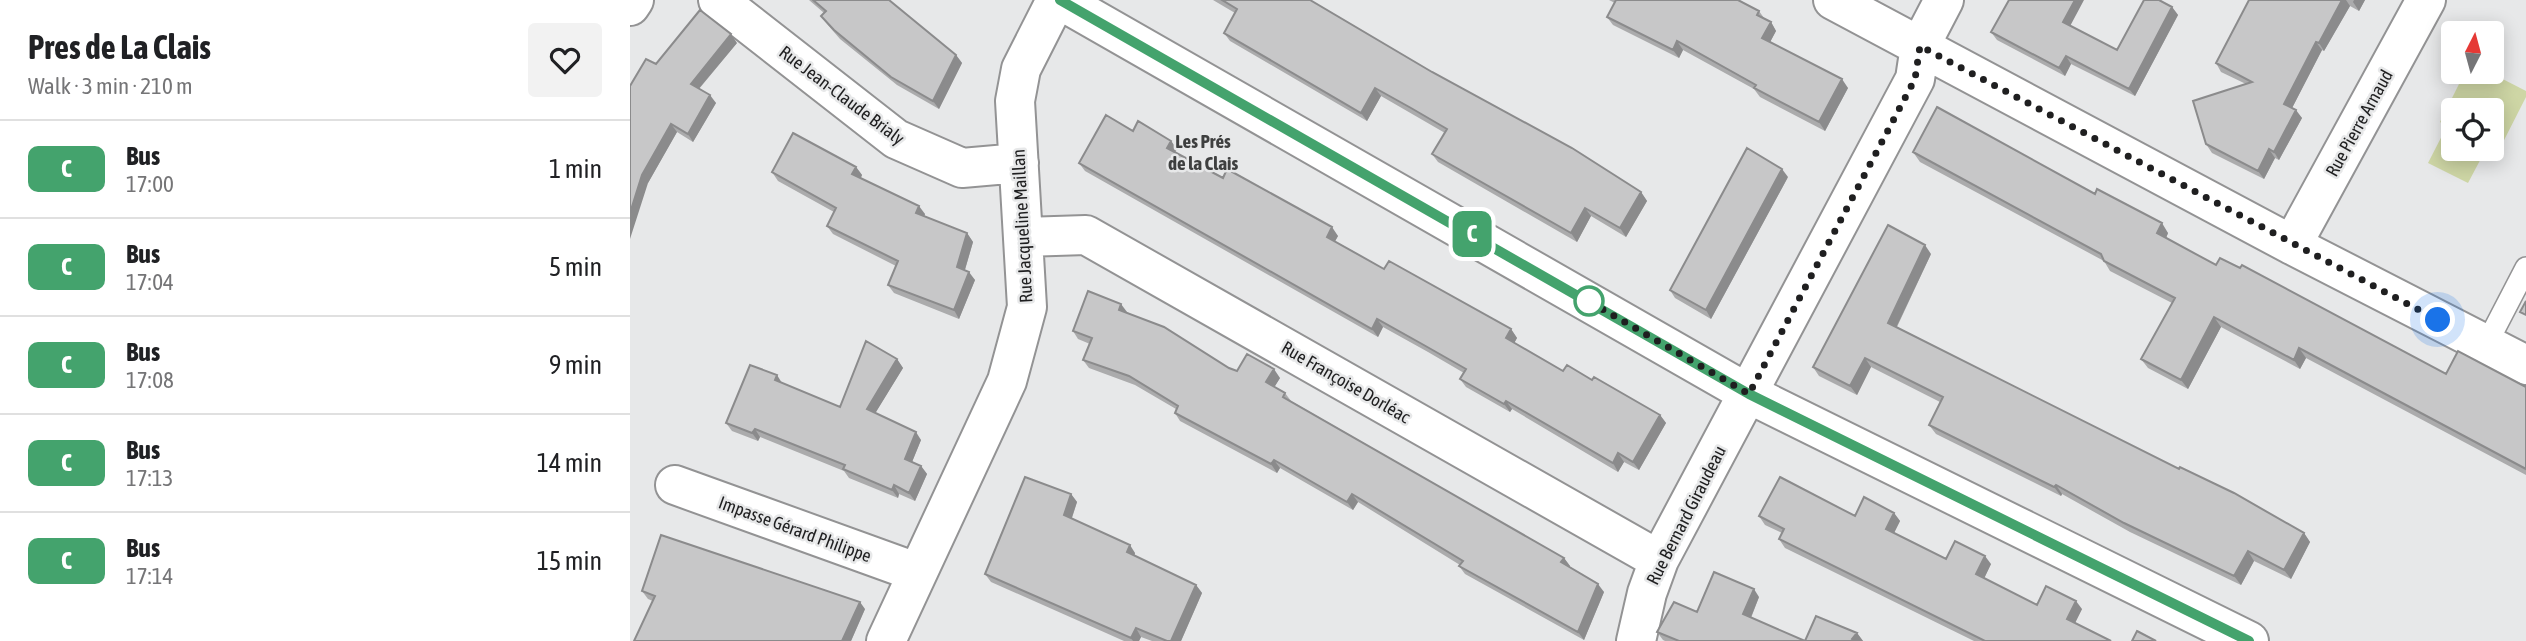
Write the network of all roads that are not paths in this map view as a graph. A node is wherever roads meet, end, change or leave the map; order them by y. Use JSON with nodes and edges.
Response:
{"nodes":[{"id":1,"x":634,"y":0,"type":"edge"},
{"id":2,"x":718,"y":0,"type":"edge"},
{"id":3,"x":1058,"y":0,"type":"edge"},
{"id":4,"x":1833,"y":0,"type":"edge"},
{"id":5,"x":1944,"y":0,"type":"edge"},
{"id":6,"x":2426,"y":0,"type":"edge"},
{"id":7,"x":630,"y":6,"type":"edge"},
{"id":8,"x":1920,"y":46,"type":"junction"},
{"id":9,"x":1019,"y":163,"type":"junction"},
{"id":10,"x":1024,"y":237,"type":"junction"},
{"id":11,"x":2292,"y":245,"type":"junction"},
{"id":12,"x":2526,"y":268,"type":"edge"},
{"id":13,"x":2486,"y":345,"type":"junction"},
{"id":14,"x":2526,"y":365,"type":"edge"},
{"id":15,"x":1749,"y":394,"type":"junction"},
{"id":16,"x":674,"y":485,"type":"dead end"},
{"id":17,"x":1659,"y":560,"type":"junction"},
{"id":18,"x":916,"y":572,"type":"junction"},
{"id":19,"x":886,"y":641,"type":"edge"},
{"id":20,"x":1636,"y":641,"type":"edge"},
{"id":21,"x":2249,"y":641,"type":"edge"}],
"edges":[{"from":1,"to":7,"type":"street"},
{"from":2,"to":9,"type":"street","name":"Rue Jean-Claude Brialy"},
{"from":3,"to":9,"type":"street","name":"Rue Jacqueline Maillan"},
{"from":3,"to":15,"type":"street"},
{"from":4,"to":8,"type":"street"},
{"from":5,"to":8,"type":"street","name":"Rue Bernard Giraudeau"},
{"from":6,"to":11,"type":"street","name":"Rue Pierre Arnaud"},
{"from":8,"to":11,"type":"street"},
{"from":8,"to":15,"type":"street","name":"Rue Bernard Giraudeau"},
{"from":9,"to":10,"type":"street","name":"Rue Jacqueline Maillan"},
{"from":10,"to":17,"type":"street","name":"Rue Françoise Dorléac"},
{"from":10,"to":18,"type":"street","name":"Rue Jacqueline Maillan"},
{"from":11,"to":13,"type":"street"},
{"from":12,"to":13,"type":"lane"},
{"from":13,"to":14,"type":"street"},
{"from":15,"to":17,"type":"street","name":"Rue Bernard Giraudeau"},
{"from":15,"to":21,"type":"street"},
{"from":16,"to":18,"type":"street","name":"Impasse Gérard Philippe"},
{"from":17,"to":20,"type":"street","name":"Rue Bernard Giraudeau"},
{"from":18,"to":19,"type":"street","name":"Rue Jacqueline Maillan"}]}
